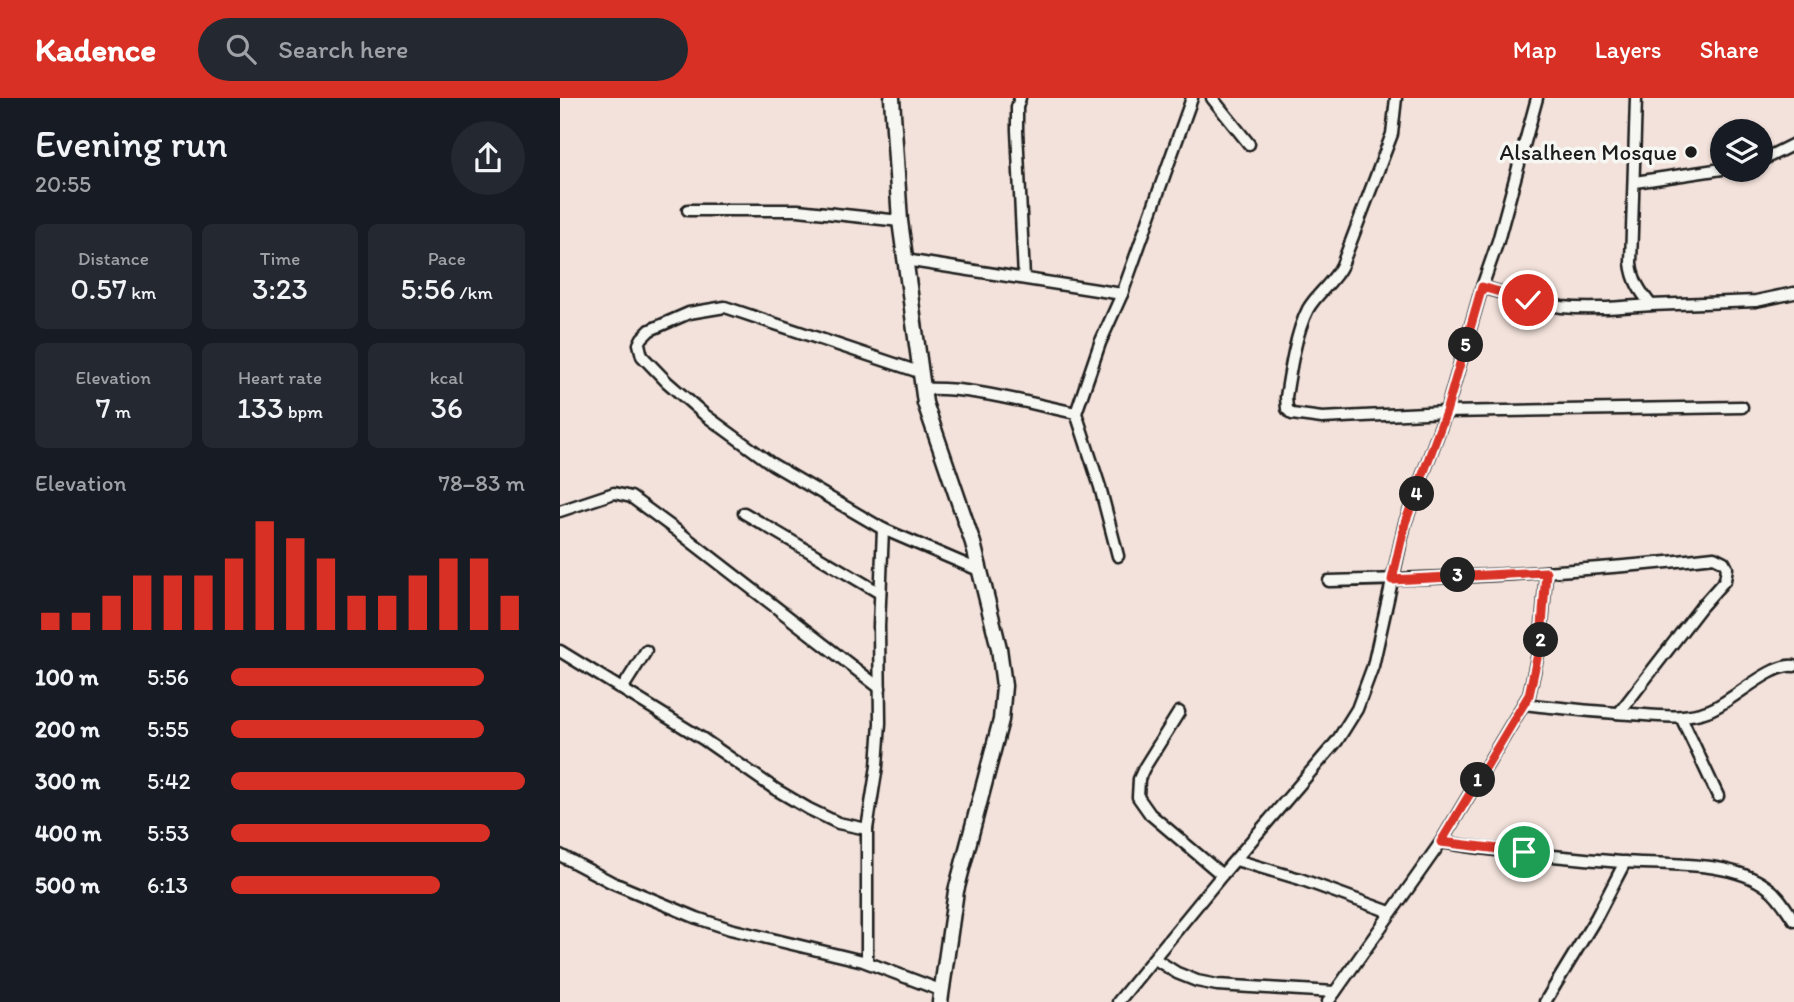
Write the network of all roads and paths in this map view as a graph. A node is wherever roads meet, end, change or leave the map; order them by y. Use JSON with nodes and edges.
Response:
{"nodes":[{"id":1,"x":892,"y":98,"type":"edge"},
{"id":2,"x":1020,"y":98,"type":"edge"},
{"id":3,"x":1192,"y":98,"type":"edge"},
{"id":4,"x":1212,"y":98,"type":"edge"},
{"id":5,"x":1396,"y":98,"type":"edge"},
{"id":6,"x":1537,"y":98,"type":"edge"},
{"id":7,"x":1636,"y":98,"type":"edge"},
{"id":8,"x":1250,"y":144,"type":"dead end"},
{"id":9,"x":1794,"y":144,"type":"edge"},
{"id":10,"x":1773,"y":154,"type":"edge"},
{"id":11,"x":1710,"y":171,"type":"edge"},
{"id":12,"x":1635,"y":181,"type":"junction"},
{"id":13,"x":688,"y":210,"type":"dead end"},
{"id":14,"x":900,"y":221,"type":"junction"},
{"id":15,"x":905,"y":260,"type":"junction"},
{"id":16,"x":1024,"y":278,"type":"junction"},
{"id":17,"x":1482,"y":287,"type":"junction"},
{"id":18,"x":1794,"y":293,"type":"edge"},
{"id":19,"x":1122,"y":294,"type":"junction"},
{"id":20,"x":1651,"y":305,"type":"junction"},
{"id":21,"x":919,"y":372,"type":"junction"},
{"id":22,"x":923,"y":389,"type":"junction"},
{"id":23,"x":1742,"y":407,"type":"dead end"},
{"id":24,"x":1446,"y":412,"type":"junction"},
{"id":25,"x":1076,"y":413,"type":"junction"},
{"id":26,"x":560,"y":511,"type":"edge"},
{"id":27,"x":744,"y":513,"type":"dead end"},
{"id":28,"x":883,"y":529,"type":"junction"},
{"id":29,"x":1118,"y":556,"type":"dead end"},
{"id":30,"x":981,"y":570,"type":"junction"},
{"id":31,"x":1546,"y":572,"type":"junction"},
{"id":32,"x":1392,"y":580,"type":"junction"},
{"id":33,"x":1329,"y":581,"type":"dead end"},
{"id":34,"x":880,"y":593,"type":"junction"},
{"id":35,"x":560,"y":651,"type":"edge"},
{"id":36,"x":646,"y":651,"type":"dead end"},
{"id":37,"x":1794,"y":666,"type":"edge"},
{"id":38,"x":880,"y":688,"type":"junction"},
{"id":39,"x":622,"y":689,"type":"junction"},
{"id":40,"x":1524,"y":704,"type":"junction"},
{"id":41,"x":1179,"y":712,"type":"dead end"},
{"id":42,"x":1619,"y":713,"type":"junction"},
{"id":43,"x":1681,"y":717,"type":"junction"},
{"id":44,"x":1718,"y":796,"type":"dead end"},
{"id":45,"x":867,"y":829,"type":"junction"},
{"id":46,"x":1441,"y":842,"type":"junction"},
{"id":47,"x":560,"y":855,"type":"edge"},
{"id":48,"x":1236,"y":860,"type":"junction"},
{"id":49,"x":1625,"y":862,"type":"junction"},
{"id":50,"x":1222,"y":875,"type":"junction"},
{"id":51,"x":1390,"y":912,"type":"junction"},
{"id":52,"x":1794,"y":920,"type":"edge"},
{"id":53,"x":1155,"y":960,"type":"junction"},
{"id":54,"x":867,"y":962,"type":"junction"},
{"id":55,"x":1335,"y":992,"type":"junction"},
{"id":56,"x":940,"y":996,"type":"edge"},
{"id":57,"x":1118,"y":1002,"type":"edge"},
{"id":58,"x":1328,"y":1002,"type":"edge"},
{"id":59,"x":1545,"y":1002,"type":"edge"}],
"edges":[{"from":1,"to":14,"type":"street"},
{"from":2,"to":16,"type":"street"},
{"from":3,"to":19,"type":"street"},
{"from":4,"to":8,"type":"street"},
{"from":5,"to":24,"type":"street"},
{"from":6,"to":17,"type":"street"},
{"from":7,"to":12,"type":"street"},
{"from":9,"to":10,"type":"street"},
{"from":11,"to":12,"type":"street"},
{"from":12,"to":20,"type":"street"},
{"from":13,"to":14,"type":"street"},
{"from":14,"to":15,"type":"street"},
{"from":15,"to":16,"type":"street"},
{"from":15,"to":21,"type":"street"},
{"from":16,"to":19,"type":"street"},
{"from":17,"to":20,"type":"street"},
{"from":17,"to":24,"type":"street"},
{"from":18,"to":20,"type":"street"},
{"from":19,"to":25,"type":"street"},
{"from":21,"to":22,"type":"street"},
{"from":21,"to":28,"type":"street"},
{"from":22,"to":25,"type":"street"},
{"from":22,"to":30,"type":"street"},
{"from":23,"to":24,"type":"street"},
{"from":24,"to":32,"type":"street"},
{"from":25,"to":29,"type":"street"},
{"from":26,"to":38,"type":"street"},
{"from":27,"to":34,"type":"street"},
{"from":28,"to":30,"type":"street"},
{"from":28,"to":34,"type":"street"},
{"from":30,"to":56,"type":"street"},
{"from":31,"to":32,"type":"street"},
{"from":31,"to":40,"type":"street"},
{"from":31,"to":42,"type":"street"},
{"from":32,"to":33,"type":"street"},
{"from":32,"to":48,"type":"street"},
{"from":34,"to":38,"type":"street"},
{"from":35,"to":39,"type":"street"},
{"from":36,"to":39,"type":"street"},
{"from":37,"to":43,"type":"street"},
{"from":38,"to":45,"type":"street"},
{"from":39,"to":45,"type":"street"},
{"from":40,"to":42,"type":"street"},
{"from":40,"to":46,"type":"street"},
{"from":41,"to":50,"type":"street"},
{"from":42,"to":43,"type":"street"},
{"from":43,"to":44,"type":"street"},
{"from":45,"to":54,"type":"street"},
{"from":46,"to":49,"type":"street"},
{"from":46,"to":51,"type":"street"},
{"from":47,"to":54,"type":"street"},
{"from":48,"to":50,"type":"street"},
{"from":48,"to":51,"type":"street"},
{"from":49,"to":52,"type":"street"},
{"from":49,"to":59,"type":"street"},
{"from":50,"to":53,"type":"street"},
{"from":51,"to":55,"type":"street"},
{"from":53,"to":55,"type":"street"},
{"from":53,"to":57,"type":"street"},
{"from":54,"to":56,"type":"street"},
{"from":55,"to":58,"type":"street"}]}
